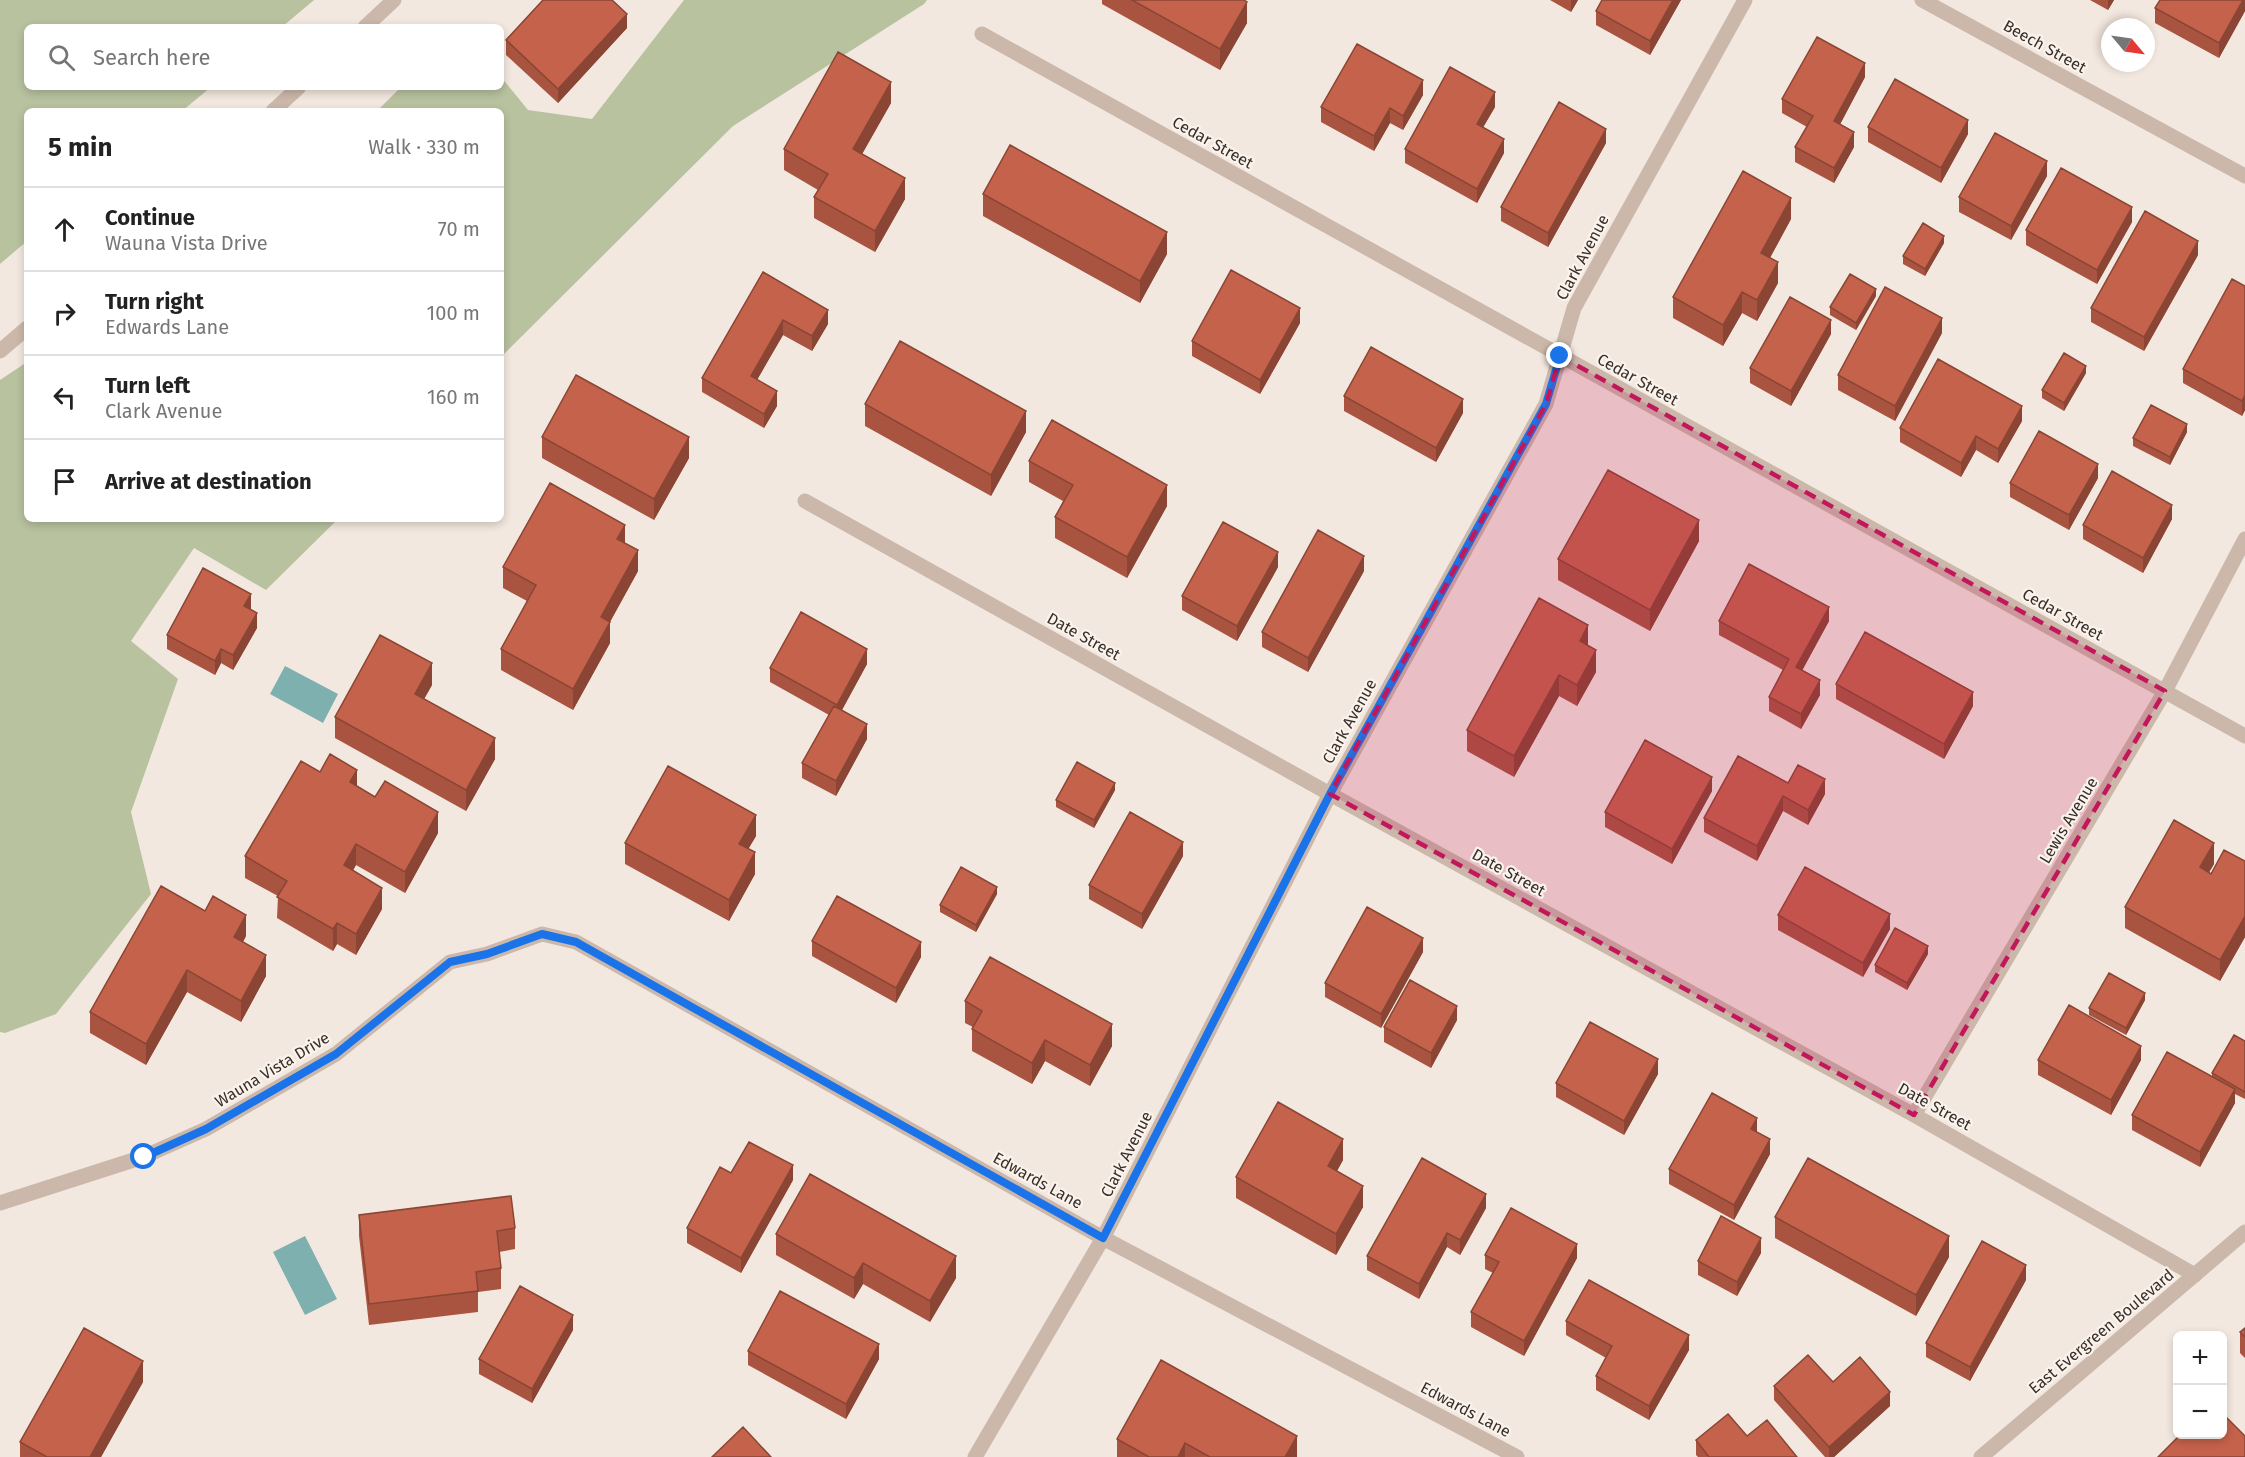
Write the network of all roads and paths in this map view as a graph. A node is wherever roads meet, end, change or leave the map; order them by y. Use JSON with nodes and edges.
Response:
{"nodes":[{"id":1,"x":394,"y":0,"type":"edge"},
{"id":2,"x":1745,"y":0,"type":"edge"},
{"id":3,"x":1922,"y":0,"type":"edge"},
{"id":4,"x":368,"y":24,"type":"edge"},
{"id":5,"x":982,"y":34,"type":"dead end"},
{"id":6,"x":296,"y":90,"type":"edge"},
{"id":7,"x":276,"y":108,"type":"edge"},
{"id":8,"x":2245,"y":176,"type":"edge"},
{"id":9,"x":24,"y":331,"type":"edge"},
{"id":10,"x":0,"y":351,"type":"edge"},
{"id":11,"x":1560,"y":356,"type":"junction"},
{"id":12,"x":805,"y":501,"type":"dead end"},
{"id":13,"x":2245,"y":539,"type":"edge"},
{"id":14,"x":2164,"y":691,"type":"junction"},
{"id":15,"x":2245,"y":736,"type":"edge"},
{"id":16,"x":1330,"y":794,"type":"junction"},
{"id":17,"x":542,"y":934,"type":"joint"},
{"id":18,"x":1914,"y":1115,"type":"junction"},
{"id":19,"x":0,"y":1203,"type":"edge"},
{"id":20,"x":2245,"y":1232,"type":"edge"},
{"id":21,"x":1103,"y":1238,"type":"junction"},
{"id":22,"x":2195,"y":1275,"type":"junction"},
{"id":23,"x":975,"y":1457,"type":"edge"},
{"id":24,"x":1518,"y":1457,"type":"edge"},
{"id":25,"x":1981,"y":1457,"type":"edge"}],
"edges":[{"from":1,"to":4,"type":"street"},
{"from":2,"to":11,"type":"street","name":"Clark Avenue"},
{"from":3,"to":8,"type":"street","name":"Beech Street"},
{"from":5,"to":11,"type":"street","name":"Cedar Street"},
{"from":6,"to":7,"type":"street"},
{"from":9,"to":10,"type":"street"},
{"from":11,"to":14,"type":"street","name":"Cedar Street"},
{"from":11,"to":16,"type":"street","name":"Clark Avenue"},
{"from":12,"to":16,"type":"street","name":"Date Street"},
{"from":13,"to":14,"type":"street","name":"Lewis Avenue"},
{"from":14,"to":15,"type":"street","name":"Cedar Street"},
{"from":14,"to":18,"type":"street","name":"Lewis Avenue"},
{"from":16,"to":18,"type":"street","name":"Date Street"},
{"from":16,"to":21,"type":"street","name":"Clark Avenue"},
{"from":17,"to":19,"type":"street","name":"Wauna Vista Drive"},
{"from":17,"to":21,"type":"street","name":"Edwards Lane"},
{"from":18,"to":22,"type":"street","name":"Date Street"},
{"from":20,"to":22,"type":"street","name":"East Evergreen Boulevard"},
{"from":21,"to":23,"type":"street","name":"Clark Avenue"},
{"from":21,"to":24,"type":"street","name":"Edwards Lane"},
{"from":22,"to":25,"type":"street","name":"East Evergreen Boulevard"}]}
